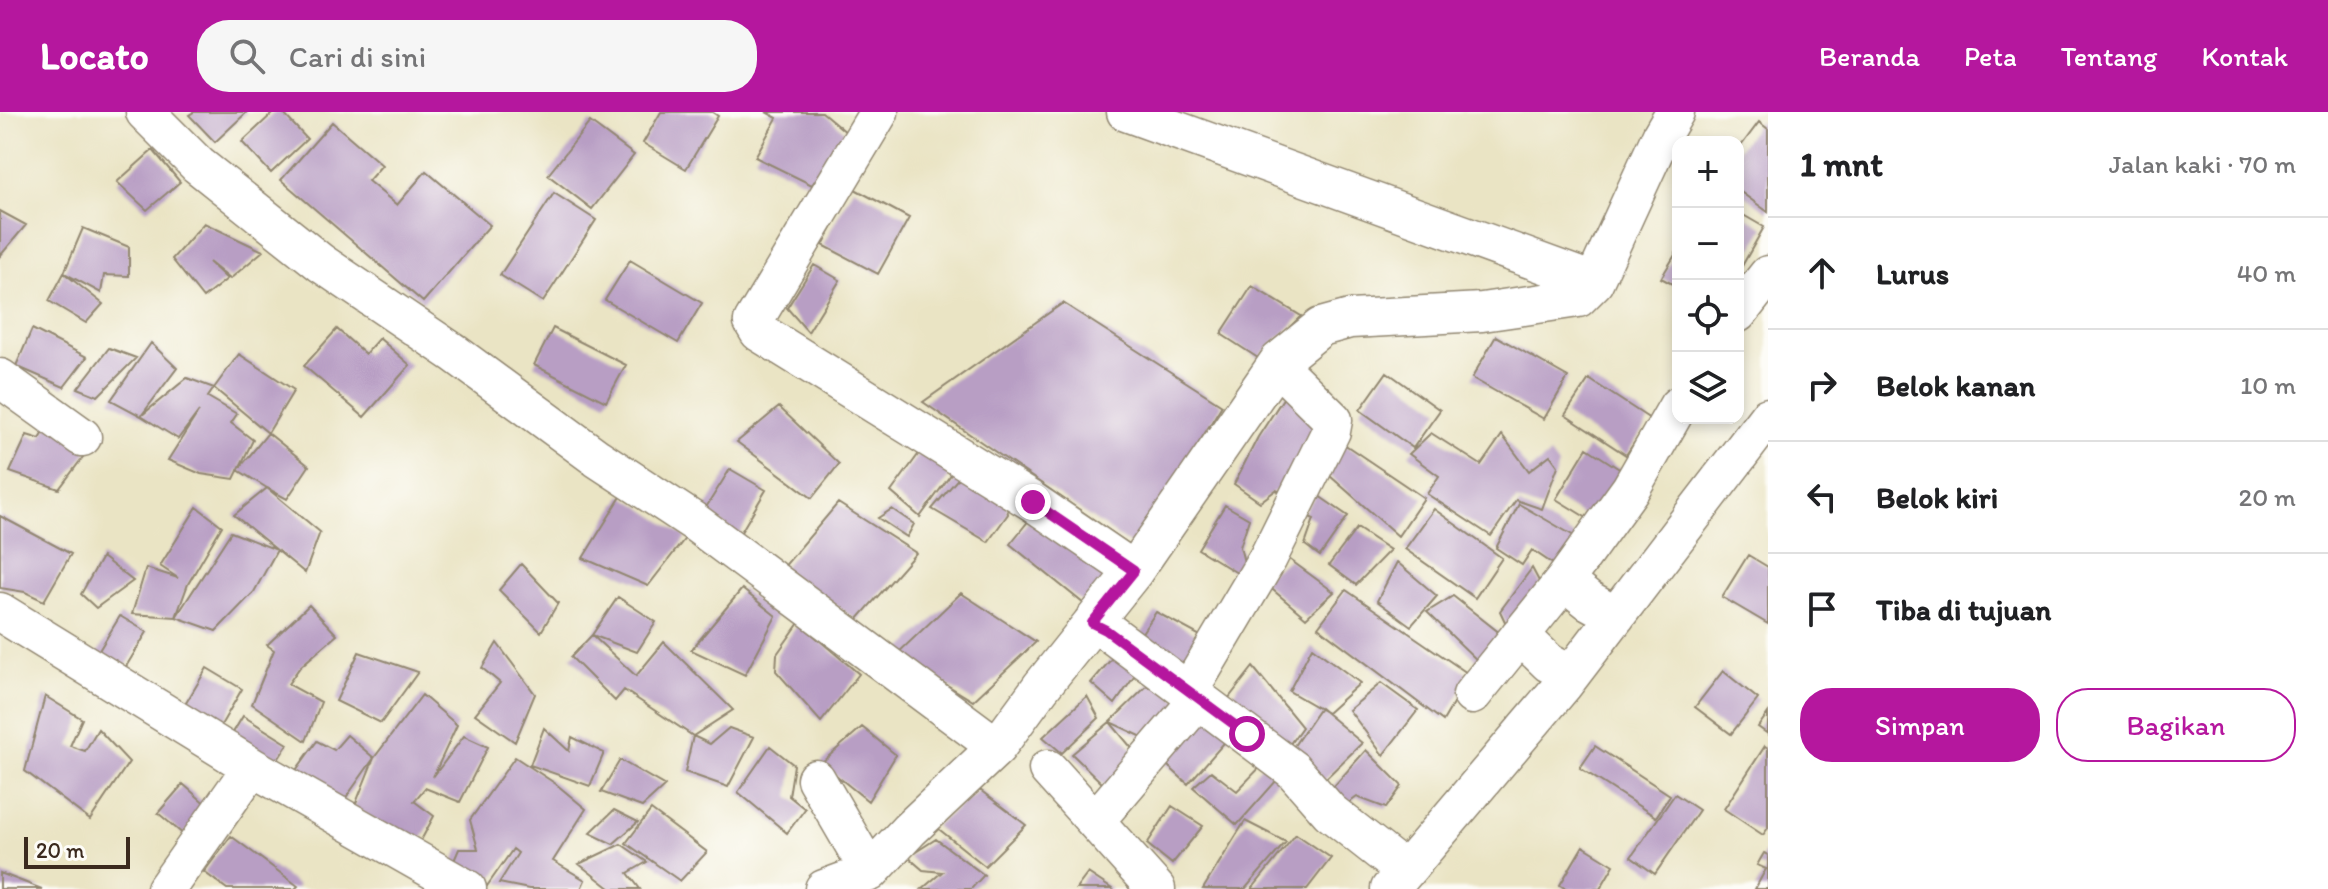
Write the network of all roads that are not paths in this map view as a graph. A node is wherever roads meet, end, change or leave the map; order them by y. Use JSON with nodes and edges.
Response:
{"nodes":[{"id":1,"x":145,"y":112,"type":"edge"},
{"id":2,"x":879,"y":112,"type":"edge"},
{"id":3,"x":1126,"y":112,"type":"edge"},
{"id":4,"x":1675,"y":112,"type":"edge"},
{"id":5,"x":1768,"y":275,"type":"edge"},
{"id":6,"x":1594,"y":282,"type":"junction"},
{"id":7,"x":1744,"y":305,"type":"edge"},
{"id":8,"x":1277,"y":365,"type":"junction"},
{"id":9,"x":0,"y":378,"type":"edge"},
{"id":10,"x":1672,"y":416,"type":"edge"},
{"id":11,"x":1752,"y":422,"type":"edge"},
{"id":12,"x":82,"y":437,"type":"dead end"},
{"id":13,"x":1134,"y":571,"type":"junction"},
{"id":14,"x":1585,"y":596,"type":"junction"},
{"id":15,"x":0,"y":612,"type":"edge"},
{"id":16,"x":1092,"y":623,"type":"junction"},
{"id":17,"x":1544,"y":656,"type":"junction"},
{"id":18,"x":1194,"y":695,"type":"junction"},
{"id":19,"x":1472,"y":695,"type":"dead end"},
{"id":20,"x":997,"y":747,"type":"junction"},
{"id":21,"x":252,"y":767,"type":"junction"},
{"id":22,"x":1048,"y":769,"type":"dead end"},
{"id":23,"x":816,"y":779,"type":"dead end"},
{"id":24,"x":1095,"y":821,"type":"junction"},
{"id":25,"x":870,"y":872,"type":"junction"},
{"id":26,"x":1398,"y":875,"type":"edge"},
{"id":27,"x":166,"y":889,"type":"edge"},
{"id":28,"x":467,"y":889,"type":"edge"},
{"id":29,"x":824,"y":889,"type":"edge"},
{"id":30,"x":1156,"y":889,"type":"edge"}],
"edges":[{"from":1,"to":20,"type":"street"},
{"from":2,"to":13,"type":"street"},
{"from":3,"to":6,"type":"street"},
{"from":4,"to":6,"type":"street"},
{"from":5,"to":7,"type":"street"},
{"from":6,"to":8,"type":"street"},
{"from":8,"to":13,"type":"street"},
{"from":8,"to":18,"type":"street"},
{"from":9,"to":12,"type":"street"},
{"from":10,"to":14,"type":"street"},
{"from":11,"to":14,"type":"street"},
{"from":13,"to":16,"type":"street"},
{"from":14,"to":17,"type":"street"},
{"from":14,"to":17,"type":"street"},
{"from":15,"to":21,"type":"street"},
{"from":16,"to":18,"type":"street"},
{"from":16,"to":20,"type":"street"},
{"from":17,"to":19,"type":"street"},
{"from":17,"to":26,"type":"street"},
{"from":18,"to":24,"type":"street"},
{"from":18,"to":26,"type":"street"},
{"from":20,"to":25,"type":"street"},
{"from":21,"to":27,"type":"street"},
{"from":21,"to":28,"type":"street"},
{"from":22,"to":24,"type":"street"},
{"from":23,"to":25,"type":"street"},
{"from":24,"to":30,"type":"street"},
{"from":25,"to":29,"type":"street"}]}
